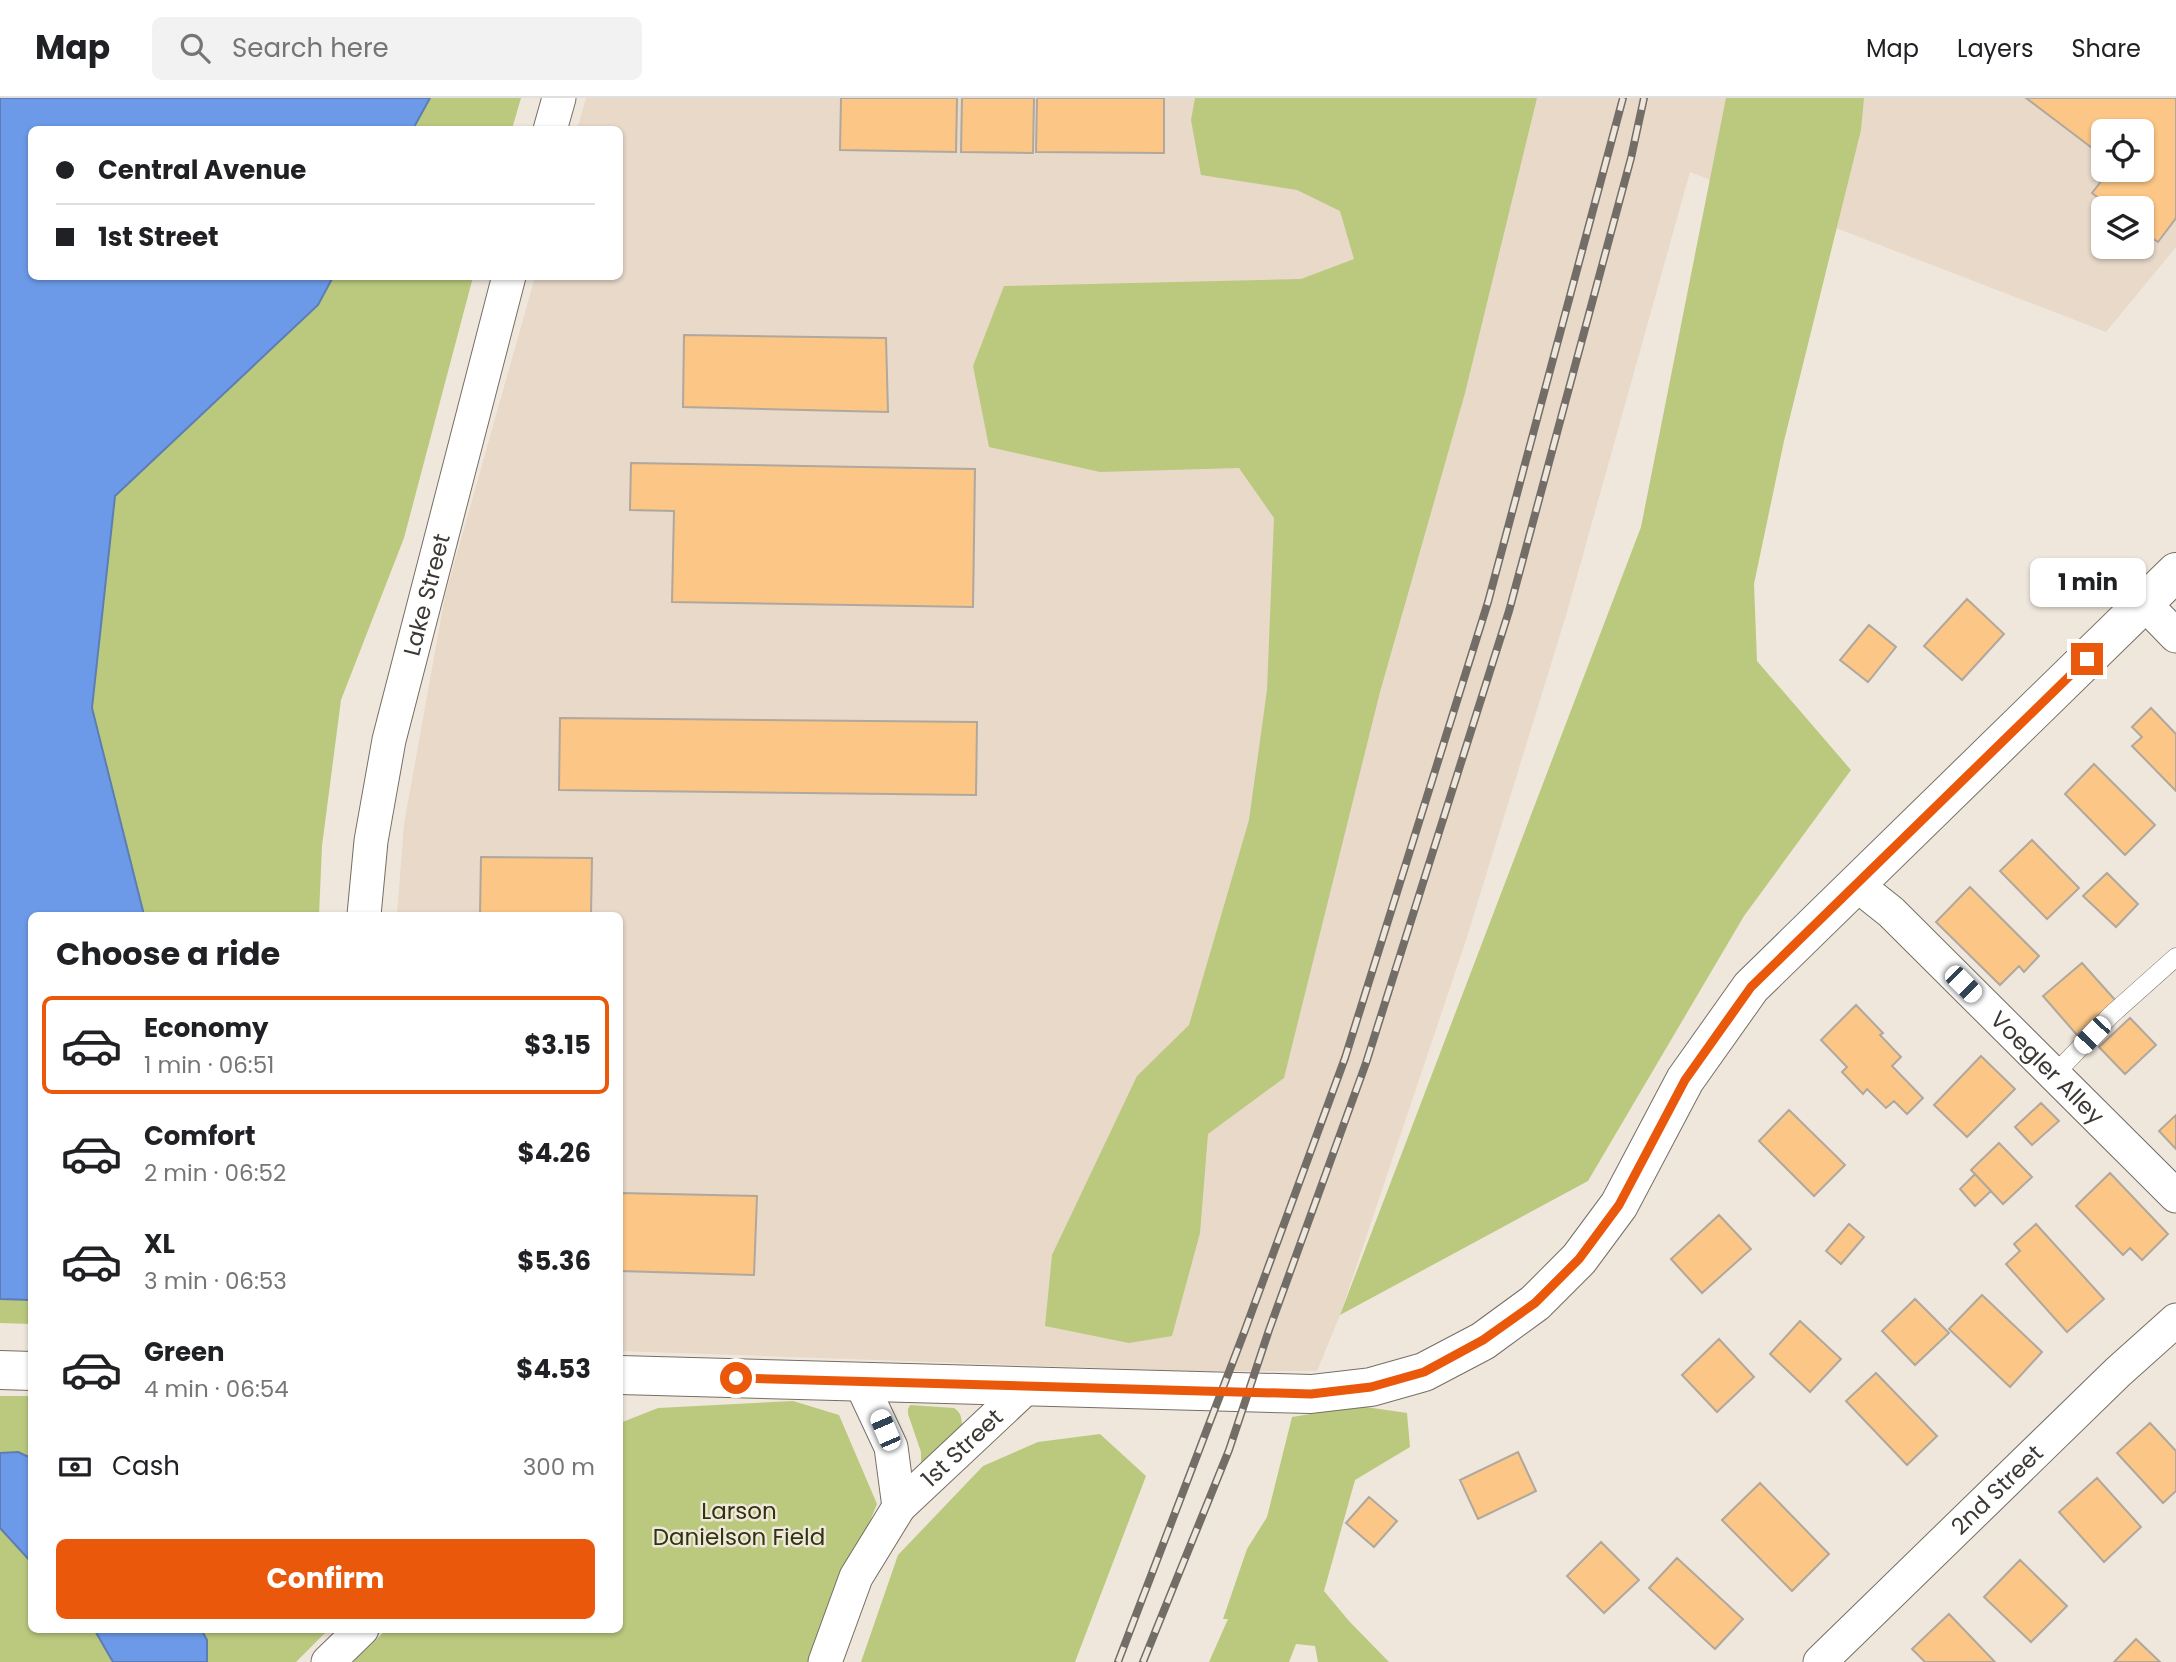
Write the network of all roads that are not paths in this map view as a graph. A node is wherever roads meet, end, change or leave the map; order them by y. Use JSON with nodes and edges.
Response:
{"nodes":[{"id":1,"x":559,"y":98,"type":"edge"},
{"id":2,"x":551,"y":126,"type":"edge"},
{"id":3,"x":508,"y":280,"type":"edge"},
{"id":4,"x":2176,"y":572,"type":"edge"},
{"id":5,"x":2144,"y":603,"type":"junction"},
{"id":6,"x":2176,"y":636,"type":"edge"},
{"id":7,"x":1857,"y":885,"type":"junction"},
{"id":8,"x":364,"y":912,"type":"edge"},
{"id":9,"x":2176,"y":957,"type":"edge"},
{"id":10,"x":2054,"y":1074,"type":"junction"},
{"id":11,"x":2176,"y":1196,"type":"edge"},
{"id":12,"x":2176,"y":1320,"type":"edge"},
{"id":13,"x":0,"y":1370,"type":"edge"},
{"id":14,"x":28,"y":1371,"type":"edge"},
{"id":15,"x":623,"y":1375,"type":"edge"},
{"id":16,"x":860,"y":1381,"type":"junction"},
{"id":17,"x":1029,"y":1385,"type":"junction"},
{"id":18,"x":899,"y":1507,"type":"junction"},
{"id":19,"x":358,"y":1633,"type":"edge"},
{"id":20,"x":1834,"y":1657,"type":"edge"},
{"id":21,"x":328,"y":1662,"type":"edge"},
{"id":22,"x":825,"y":1662,"type":"edge"}],
"edges":[{"from":1,"to":2,"type":"street"},
{"from":3,"to":8,"type":"street","name":"Lake Street"},
{"from":4,"to":5,"type":"street"},
{"from":5,"to":6,"type":"street"},
{"from":5,"to":7,"type":"street"},
{"from":7,"to":10,"type":"street","name":"Voegler Alley"},
{"from":7,"to":17,"type":"street"},
{"from":9,"to":10,"type":"lane"},
{"from":10,"to":11,"type":"street","name":"Voegler Alley"},
{"from":12,"to":20,"type":"street","name":"2nd Street"},
{"from":13,"to":14,"type":"street"},
{"from":15,"to":16,"type":"street"},
{"from":16,"to":17,"type":"street"},
{"from":16,"to":18,"type":"street","name":"1st Street"},
{"from":17,"to":18,"type":"street","name":"1st Street"},
{"from":18,"to":22,"type":"street","name":"1st Street"},
{"from":19,"to":21,"type":"street"}]}
